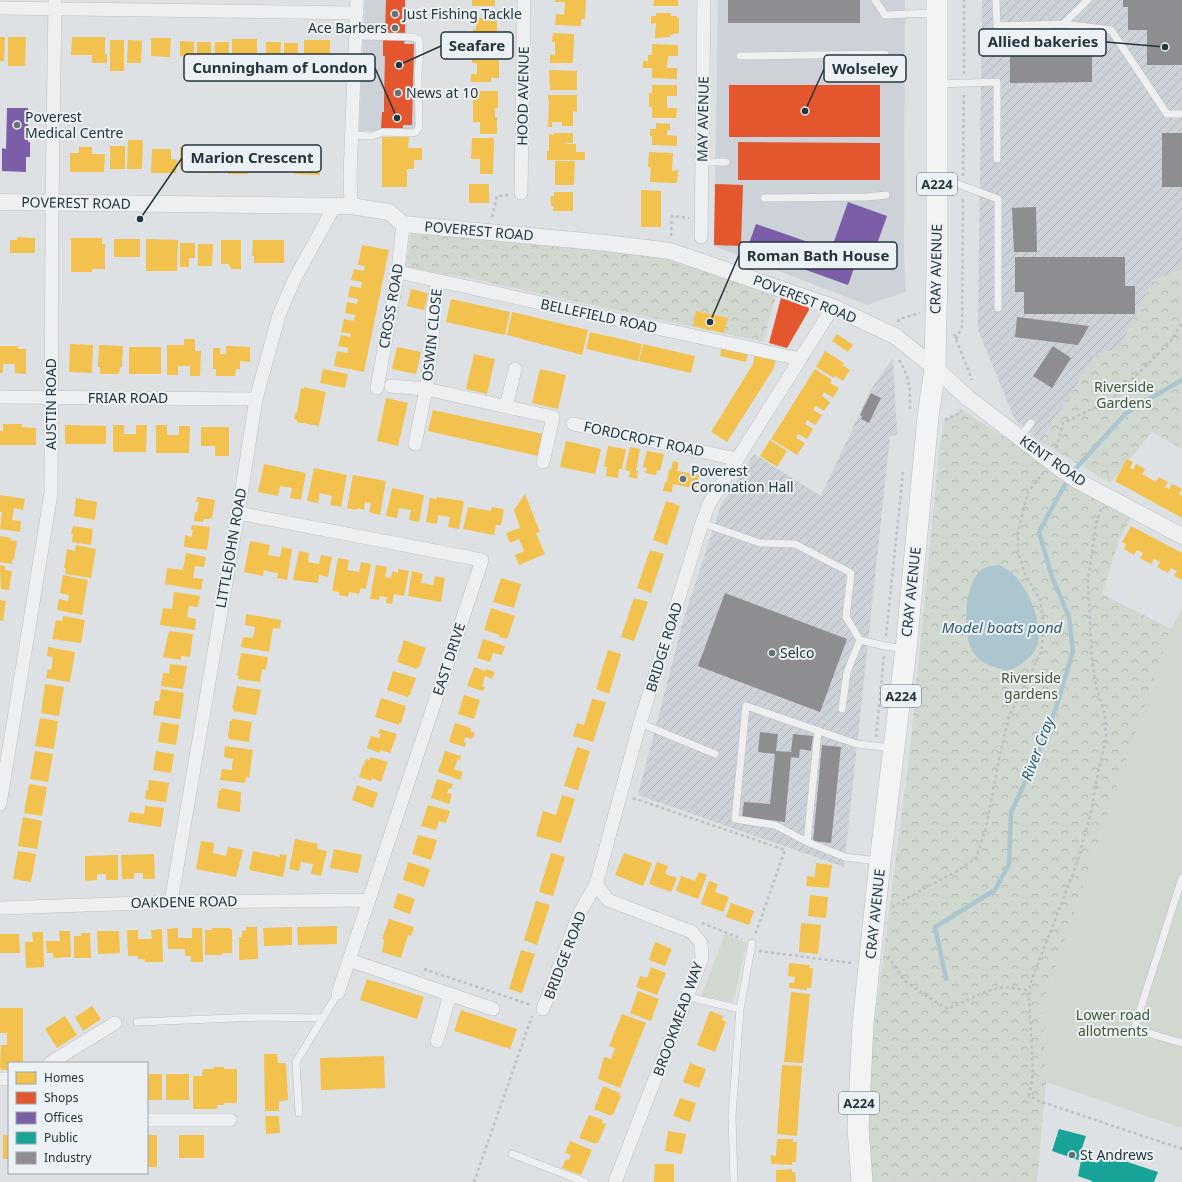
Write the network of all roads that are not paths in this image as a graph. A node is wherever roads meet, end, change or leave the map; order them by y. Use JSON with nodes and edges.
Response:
{"nodes":[{"id":1,"x":524,"y":0,"type":"edge"},
{"id":2,"x":704,"y":0,"type":"edge"},
{"id":3,"x":875,"y":0,"type":"edge"},
{"id":4,"x":996,"y":0,"type":"edge"},
{"id":5,"x":1088,"y":0,"type":"edge"},
{"id":6,"x":55,"y":4,"type":"edge"},
{"id":7,"x":357,"y":6,"type":"edge"},
{"id":8,"x":937,"y":6,"type":"edge"},
{"id":9,"x":0,"y":8,"type":"edge"},
{"id":10,"x":1063,"y":24,"type":"junction"},
{"id":11,"x":356,"y":36,"type":"junction"},
{"id":12,"x":885,"y":54,"type":"dead end"},
{"id":13,"x":740,"y":56,"type":"dead end"},
{"id":14,"x":937,"y":84,"type":"junction"},
{"id":15,"x":1182,"y":114,"type":"edge"},
{"id":16,"x":351,"y":135,"type":"junction"},
{"id":17,"x":997,"y":159,"type":"dead end"},
{"id":18,"x":702,"y":162,"type":"junction"},
{"id":19,"x":726,"y":162,"type":"dead end"},
{"id":20,"x":937,"y":177,"type":"junction"},
{"id":21,"x":521,"y":193,"type":"road end"},
{"id":22,"x":886,"y":195,"type":"dead end"},
{"id":23,"x":764,"y":198,"type":"dead end"},
{"id":24,"x":0,"y":202,"type":"edge"},
{"id":25,"x":52,"y":203,"type":"junction"},
{"id":26,"x":351,"y":206,"type":"junction"},
{"id":27,"x":334,"y":207,"type":"junction"},
{"id":28,"x":403,"y":224,"type":"junction"},
{"id":29,"x":700,"y":237,"type":"dead end"},
{"id":30,"x":398,"y":272,"type":"junction"},
{"id":31,"x":438,"y":281,"type":"junction"},
{"id":32,"x":833,"y":307,"type":"junction"},
{"id":33,"x":998,"y":308,"type":"dead end"},
{"id":34,"x":800,"y":359,"type":"junction"},
{"id":35,"x":515,"y":368,"type":"dead end"},
{"id":36,"x":935,"y":368,"type":"junction"},
{"id":37,"x":391,"y":386,"type":"dead end"},
{"id":38,"x":377,"y":388,"type":"dead end"},
{"id":39,"x":426,"y":390,"type":"junction"},
{"id":40,"x":0,"y":397,"type":"edge"},
{"id":41,"x":52,"y":397,"type":"junction"},
{"id":42,"x":256,"y":399,"type":"junction"},
{"id":43,"x":506,"y":407,"type":"junction"},
{"id":44,"x":1031,"y":423,"type":"dead end"},
{"id":45,"x":573,"y":424,"type":"dead end"},
{"id":46,"x":1019,"y":438,"type":"junction"},
{"id":47,"x":415,"y":444,"type":"dead end"},
{"id":48,"x":737,"y":459,"type":"junction"},
{"id":49,"x":543,"y":462,"type":"dead end"},
{"id":50,"x":238,"y":513,"type":"junction"},
{"id":51,"x":702,"y":523,"type":"junction"},
{"id":52,"x":1182,"y":536,"type":"edge"},
{"id":53,"x":860,"y":640,"type":"junction"},
{"id":54,"x":906,"y":649,"type":"junction"},
{"id":55,"x":842,"y":709,"type":"dead end"},
{"id":56,"x":640,"y":723,"type":"junction"},
{"id":57,"x":818,"y":731,"type":"junction"},
{"id":58,"x":895,"y":748,"type":"junction"},
{"id":59,"x":715,"y":754,"type":"dead end"},
{"id":60,"x":0,"y":804,"type":"edge"},
{"id":61,"x":807,"y":842,"type":"junction"},
{"id":62,"x":880,"y":862,"type":"junction"},
{"id":63,"x":1182,"y":878,"type":"edge"},
{"id":64,"x":596,"y":884,"type":"junction"},
{"id":65,"x":368,"y":900,"type":"junction"},
{"id":66,"x":171,"y":902,"type":"junction"},
{"id":67,"x":0,"y":908,"type":"edge"},
{"id":68,"x":751,"y":946,"type":"road end"},
{"id":69,"x":349,"y":960,"type":"junction"},
{"id":70,"x":338,"y":993,"type":"joint"},
{"id":71,"x":450,"y":994,"type":"junction"},
{"id":72,"x":688,"y":997,"type":"junction"},
{"id":73,"x":539,"y":1008,"type":"road end"},
{"id":74,"x":493,"y":1009,"type":"dead end"},
{"id":75,"x":740,"y":1009,"type":"junction"},
{"id":76,"x":323,"y":1018,"type":"junction"},
{"id":77,"x":137,"y":1022,"type":"dead end"},
{"id":78,"x":115,"y":1023,"type":"dead end"},
{"id":79,"x":437,"y":1041,"type":"dead end"},
{"id":80,"x":1182,"y":1043,"type":"edge"},
{"id":81,"x":52,"y":1062,"type":"edge"},
{"id":82,"x":299,"y":1113,"type":"dead end"},
{"id":83,"x":148,"y":1120,"type":"edge"},
{"id":84,"x":230,"y":1120,"type":"dead end"},
{"id":85,"x":512,"y":1154,"type":"dead end"},
{"id":86,"x":623,"y":1164,"type":"junction"},
{"id":87,"x":585,"y":1182,"type":"edge"},
{"id":88,"x":615,"y":1182,"type":"edge"},
{"id":89,"x":624,"y":1182,"type":"edge"},
{"id":90,"x":734,"y":1182,"type":"edge"},
{"id":91,"x":862,"y":1182,"type":"edge"}],
"edges":[{"from":1,"to":21,"type":"street","name":"HOOD AVENUE"},
{"from":2,"to":18,"type":"street","name":"MAY AVENUE"},
{"from":3,"to":8,"type":"lane"},
{"from":4,"to":10,"type":"lane"},
{"from":5,"to":10,"type":"lane"},
{"from":6,"to":7,"type":"street"},
{"from":6,"to":9,"type":"street"},
{"from":6,"to":25,"type":"street","name":"AUSTIN ROAD"},
{"from":7,"to":11,"type":"street"},
{"from":8,"to":14,"type":"main road","name":"CRAY AVENUE","number":"A224"},
{"from":10,"to":15,"type":"lane"},
{"from":11,"to":16,"type":"street"},
{"from":11,"to":16,"type":"lane"},
{"from":12,"to":13,"type":"lane"},
{"from":14,"to":17,"type":"lane"},
{"from":14,"to":20,"type":"main road","name":"CRAY AVENUE","number":"A224"},
{"from":16,"to":26,"type":"street"},
{"from":18,"to":19,"type":"lane"},
{"from":18,"to":29,"type":"street","name":"MAY AVENUE"},
{"from":20,"to":33,"type":"lane"},
{"from":20,"to":36,"type":"main road","name":"CRAY AVENUE","number":"A224"},
{"from":22,"to":23,"type":"lane"},
{"from":24,"to":25,"type":"street","name":"POVEREST ROAD"},
{"from":25,"to":27,"type":"street","name":"POVEREST ROAD"},
{"from":25,"to":41,"type":"street","name":"AUSTIN ROAD"},
{"from":26,"to":27,"type":"street","name":"POVEREST ROAD"},
{"from":26,"to":28,"type":"street","name":"POVEREST ROAD"},
{"from":27,"to":42,"type":"street","name":"LITTLEJOHN ROAD"},
{"from":28,"to":30,"type":"street","name":"CROSS ROAD"},
{"from":28,"to":32,"type":"street","name":"POVEREST ROAD"},
{"from":30,"to":31,"type":"street","name":"BELLEFIELD ROAD"},
{"from":30,"to":38,"type":"street","name":"CROSS ROAD"},
{"from":31,"to":34,"type":"street","name":"BELLEFIELD ROAD"},
{"from":31,"to":39,"type":"street","name":"OSWIN CLOSE"},
{"from":32,"to":34,"type":"street","name":"BRIDGE ROAD"},
{"from":32,"to":36,"type":"street","name":"POVEREST ROAD"},
{"from":34,"to":48,"type":"street","name":"BRIDGE ROAD"},
{"from":35,"to":43,"type":"street"},
{"from":36,"to":46,"type":"street","name":"KENT ROAD"},
{"from":36,"to":54,"type":"main road","name":"CRAY AVENUE","number":"A224"},
{"from":37,"to":39,"type":"street","name":"OSWIN CLOSE"},
{"from":39,"to":43,"type":"street","name":"OSWIN CLOSE"},
{"from":39,"to":47,"type":"street","name":"OSWIN CLOSE"},
{"from":40,"to":41,"type":"street","name":"FRIAR ROAD"},
{"from":41,"to":42,"type":"street","name":"FRIAR ROAD"},
{"from":41,"to":60,"type":"street","name":"AUSTIN ROAD"},
{"from":42,"to":50,"type":"street","name":"LITTLEJOHN ROAD"},
{"from":43,"to":49,"type":"street","name":"OSWIN CLOSE"},
{"from":44,"to":46,"type":"lane"},
{"from":45,"to":48,"type":"street","name":"FORDCROFT ROAD"},
{"from":46,"to":52,"type":"street","name":"KENT ROAD"},
{"from":48,"to":51,"type":"street","name":"BRIDGE ROAD"},
{"from":50,"to":65,"type":"street","name":"EAST DRIVE"},
{"from":50,"to":66,"type":"street","name":"LITTLEJOHN ROAD"},
{"from":51,"to":53,"type":"lane"},
{"from":51,"to":56,"type":"street","name":"BRIDGE ROAD"},
{"from":53,"to":54,"type":"lane"},
{"from":53,"to":55,"type":"lane"},
{"from":54,"to":58,"type":"main road","name":"CRAY AVENUE","number":"A224"},
{"from":56,"to":59,"type":"lane"},
{"from":56,"to":64,"type":"street","name":"BRIDGE ROAD"},
{"from":57,"to":58,"type":"lane"},
{"from":57,"to":61,"type":"lane"},
{"from":57,"to":61,"type":"lane"},
{"from":58,"to":62,"type":"main road","name":"CRAY AVENUE","number":"A224"},
{"from":61,"to":62,"type":"lane"},
{"from":62,"to":91,"type":"main road","name":"CRAY AVENUE","number":"A224"},
{"from":63,"to":80,"type":"lane"},
{"from":64,"to":72,"type":"street","name":"BROOKMEAD WAY"},
{"from":64,"to":73,"type":"street","name":"BRIDGE ROAD"},
{"from":65,"to":66,"type":"street","name":"OAKDENE ROAD"},
{"from":65,"to":69,"type":"street","name":"EAST DRIVE"},
{"from":66,"to":67,"type":"street","name":"OAKDENE ROAD"},
{"from":68,"to":75,"type":"lane"},
{"from":69,"to":70,"type":"street","name":"EAST DRIVE"},
{"from":69,"to":71,"type":"street"},
{"from":70,"to":76,"type":"lane"},
{"from":71,"to":74,"type":"street"},
{"from":71,"to":79,"type":"street"},
{"from":72,"to":75,"type":"lane"},
{"from":72,"to":86,"type":"street","name":"BROOKMEAD WAY"},
{"from":75,"to":90,"type":"lane"},
{"from":76,"to":77,"type":"lane"},
{"from":76,"to":82,"type":"lane"},
{"from":78,"to":81,"type":"street"},
{"from":83,"to":84,"type":"street"},
{"from":85,"to":87,"type":"lane"},
{"from":86,"to":88,"type":"street","name":"BROOKMEAD WAY"},
{"from":86,"to":89,"type":"street","name":"BROOKMEAD WAY"}]}
